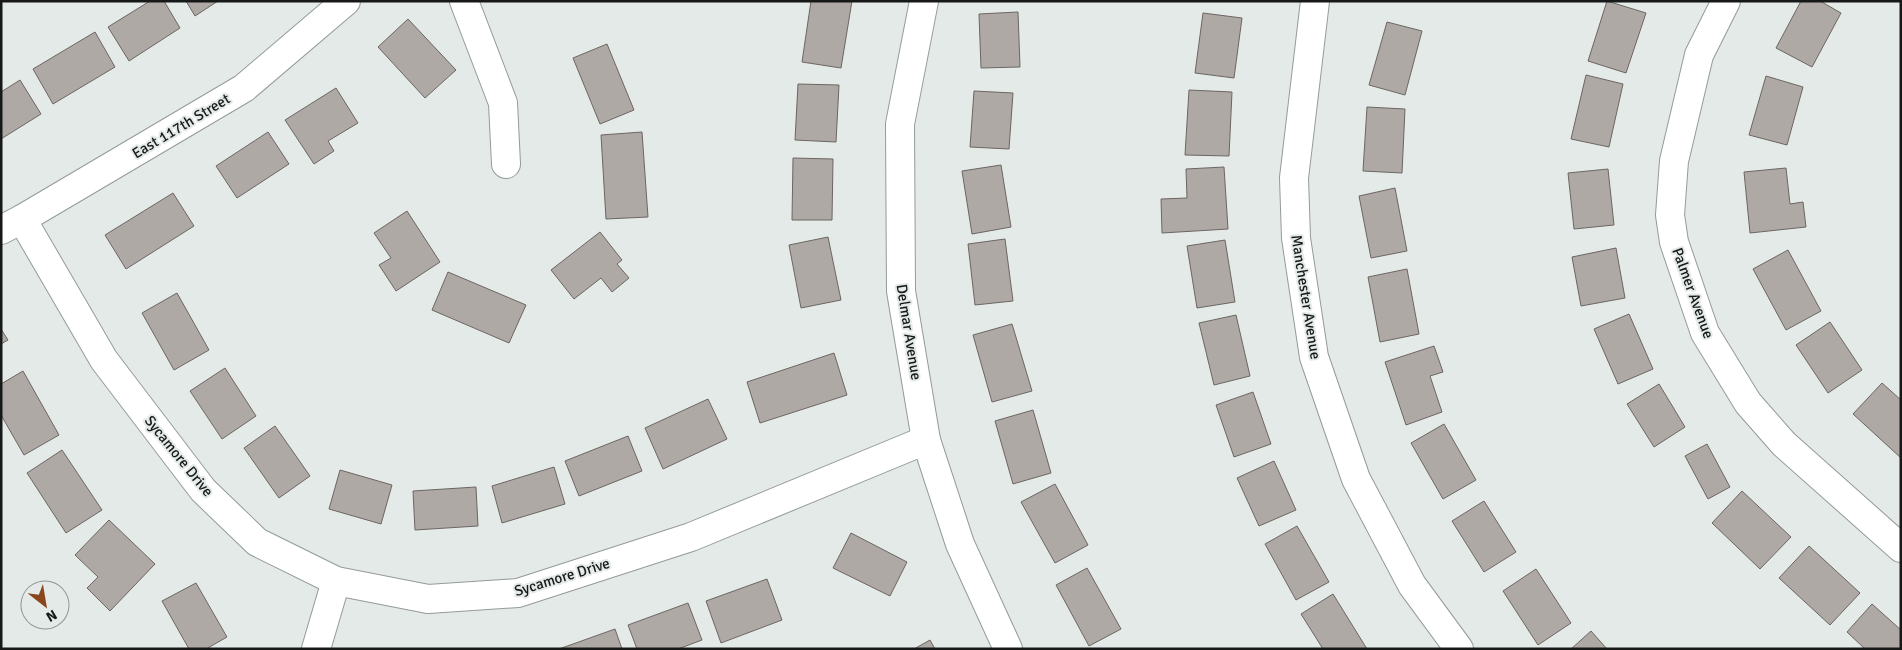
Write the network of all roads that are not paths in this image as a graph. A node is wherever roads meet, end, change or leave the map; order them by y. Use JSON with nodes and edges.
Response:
{"nodes":[{"id":1,"x":346,"y":1,"type":"edge"},
{"id":2,"x":464,"y":1,"type":"edge"},
{"id":3,"x":924,"y":1,"type":"edge"},
{"id":4,"x":1316,"y":1,"type":"edge"},
{"id":5,"x":1726,"y":1,"type":"edge"},
{"id":6,"x":506,"y":164,"type":"dead end"},
{"id":7,"x":12,"y":225,"type":"edge"},
{"id":8,"x":926,"y":440,"type":"junction"},
{"id":9,"x":1901,"y":548,"type":"edge"},
{"id":10,"x":336,"y":580,"type":"junction"},
{"id":11,"x":316,"y":649,"type":"edge"},
{"id":12,"x":1008,"y":649,"type":"edge"},
{"id":13,"x":1459,"y":649,"type":"edge"}],
"edges":[{"from":1,"to":7,"type":"street","name":"East 117th Street"},
{"from":2,"to":6,"type":"street"},
{"from":3,"to":8,"type":"street","name":"Delmar Avenue"},
{"from":4,"to":13,"type":"street","name":"Manchester Avenue"},
{"from":5,"to":9,"type":"street","name":"Palmer Avenue"},
{"from":7,"to":10,"type":"street","name":"Sycamore Drive"},
{"from":8,"to":10,"type":"street","name":"Sycamore Drive"},
{"from":8,"to":12,"type":"street","name":"Delmar Avenue"},
{"from":10,"to":11,"type":"street"}]}
